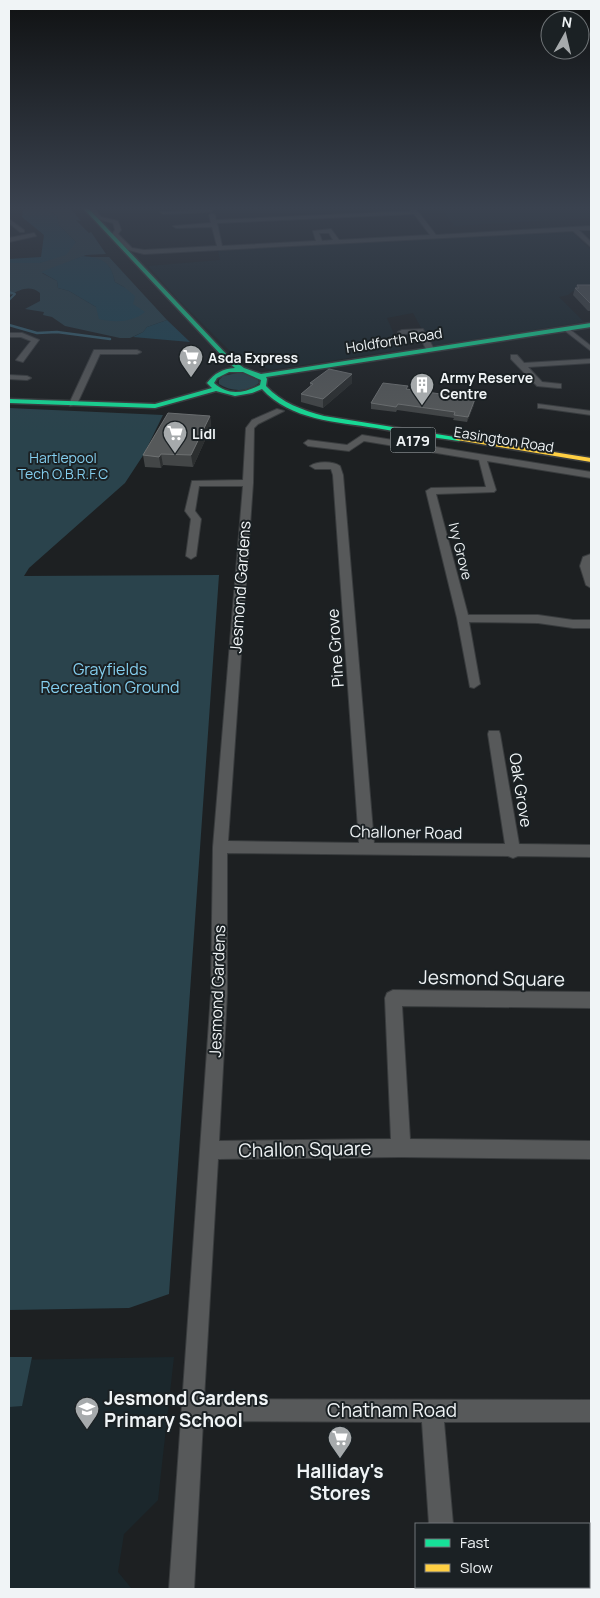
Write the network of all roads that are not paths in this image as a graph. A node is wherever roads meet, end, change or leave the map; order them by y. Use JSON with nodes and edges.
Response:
{"nodes":[{"id":1,"x":144,"y":284,"type":"edge"},
{"id":2,"x":155,"y":284,"type":"edge"},
{"id":3,"x":591,"y":325,"type":"edge"},
{"id":4,"x":566,"y":329,"type":"junction"},
{"id":5,"x":402,"y":332,"type":"dead end"},
{"id":6,"x":9,"y":335,"type":"edge"},
{"id":7,"x":430,"y":349,"type":"junction"},
{"id":8,"x":591,"y":349,"type":"edge"},
{"id":9,"x":138,"y":353,"type":"dead end"},
{"id":10,"x":38,"y":355,"type":"dead end"},
{"id":11,"x":514,"y":357,"type":"dead end"},
{"id":12,"x":591,"y":361,"type":"edge"},
{"id":13,"x":521,"y":365,"type":"junction"},
{"id":14,"x":242,"y":370,"type":"junction"},
{"id":15,"x":217,"y":374,"type":"junction"},
{"id":16,"x":23,"y":376,"type":"dead end"},
{"id":17,"x":9,"y":377,"type":"edge"},
{"id":18,"x":262,"y":381,"type":"junction"},
{"id":19,"x":558,"y":386,"type":"dead end"},
{"id":20,"x":215,"y":389,"type":"junction"},
{"id":21,"x":240,"y":394,"type":"junction"},
{"id":22,"x":9,"y":401,"type":"edge"},
{"id":23,"x":73,"y":404,"type":"junction"},
{"id":24,"x":541,"y":406,"type":"dead end"},
{"id":25,"x":280,"y":411,"type":"junction"},
{"id":26,"x":591,"y":413,"type":"edge"},
{"id":27,"x":371,"y":433,"type":"junction"},
{"id":28,"x":308,"y":443,"type":"dead end"},
{"id":29,"x":463,"y":444,"type":"junction"},
{"id":30,"x":484,"y":457,"type":"junction"},
{"id":31,"x":591,"y":460,"type":"edge"},
{"id":32,"x":315,"y":466,"type":"dead end"},
{"id":33,"x":591,"y":468,"type":"edge"},
{"id":34,"x":591,"y":475,"type":"edge"},
{"id":35,"x":248,"y":483,"type":"junction"},
{"id":36,"x":191,"y":556,"type":"dead end"},
{"id":37,"x":591,"y":557,"type":"edge"},
{"id":38,"x":591,"y":585,"type":"edge"},
{"id":39,"x":462,"y":618,"type":"junction"},
{"id":40,"x":591,"y":624,"type":"edge"},
{"id":41,"x":474,"y":684,"type":"dead end"},
{"id":42,"x":494,"y":734,"type":"dead end"},
{"id":43,"x":220,"y":846,"type":"junction"},
{"id":44,"x":367,"y":849,"type":"junction"},
{"id":45,"x":591,"y":851,"type":"edge"},
{"id":46,"x":513,"y":852,"type":"junction"},
{"id":47,"x":591,"y":1000,"type":"edge"},
{"id":48,"x":401,"y":1148,"type":"junction"},
{"id":49,"x":209,"y":1150,"type":"junction"},
{"id":50,"x":591,"y":1150,"type":"edge"},
{"id":51,"x":193,"y":1410,"type":"junction"},
{"id":52,"x":432,"y":1410,"type":"junction"},
{"id":53,"x":591,"y":1412,"type":"edge"},
{"id":54,"x":442,"y":1523,"type":"edge"},
{"id":55,"x":181,"y":1589,"type":"edge"}],
"edges":[{"from":1,"to":15,"type":"main road"},
{"from":2,"to":14,"type":"main road","name":"Easington Road"},
{"from":3,"to":4,"type":"main road","name":"Holdforth Road"},
{"from":4,"to":7,"type":"main road","name":"Holdforth Road"},
{"from":4,"to":8,"type":"street"},
{"from":5,"to":7,"type":"street"},
{"from":6,"to":10,"type":"street"},
{"from":7,"to":18,"type":"main road","name":"Holdforth Road"},
{"from":9,"to":23,"type":"street"},
{"from":11,"to":13,"type":"street"},
{"from":12,"to":13,"type":"street"},
{"from":13,"to":19,"type":"street"},
{"from":14,"to":15,"type":"main road","name":"Easington Road"},
{"from":14,"to":18,"type":"main road","name":"Easington Road"},
{"from":15,"to":20,"type":"main road"},
{"from":16,"to":17,"type":"street"},
{"from":18,"to":21,"type":"main road"},
{"from":18,"to":27,"type":"main road","name":"Easington Road","number":"A179"},
{"from":20,"to":21,"type":"main road","name":"Easington Road"},
{"from":20,"to":23,"type":"main road"},
{"from":21,"to":25,"type":"main road","name":"Easington Road","number":"A179"},
{"from":22,"to":23,"type":"main road"},
{"from":24,"to":26,"type":"street"},
{"from":25,"to":27,"type":"main road","name":"Easington Road","number":"A179"},
{"from":25,"to":35,"type":"street","name":"Jesmond Gardens"},
{"from":27,"to":28,"type":"street","name":"Easington Road"},
{"from":27,"to":29,"type":"main road","name":"Easington Road","number":"A179"},
{"from":27,"to":30,"type":"street","name":"Easington Road"},
{"from":29,"to":31,"type":"main road","name":"Easington Road","number":"A179"},
{"from":29,"to":33,"type":"main road","name":"Easington Road","number":"A179"},
{"from":30,"to":34,"type":"street","name":"Easington Road"},
{"from":30,"to":39,"type":"street","name":"Ivy Grove"},
{"from":32,"to":44,"type":"street","name":"Pine Grove"},
{"from":35,"to":36,"type":"street"},
{"from":35,"to":43,"type":"street","name":"Jesmond Gardens"},
{"from":37,"to":38,"type":"street"},
{"from":39,"to":40,"type":"street"},
{"from":39,"to":41,"type":"street","name":"Ivy Grove"},
{"from":42,"to":46,"type":"street","name":"Oak Grove"},
{"from":43,"to":44,"type":"street","name":"Challoner Road"},
{"from":43,"to":49,"type":"street","name":"Jesmond Gardens"},
{"from":44,"to":46,"type":"street","name":"Challoner Road"},
{"from":45,"to":46,"type":"street","name":"Challoner Road"},
{"from":47,"to":48,"type":"street","name":"Jesmond Square"},
{"from":48,"to":49,"type":"street","name":"Challon Square"},
{"from":48,"to":50,"type":"street","name":"Challon Square"},
{"from":49,"to":51,"type":"street","name":"Jesmond Gardens"},
{"from":51,"to":52,"type":"street","name":"Chatham Road"},
{"from":51,"to":55,"type":"street","name":"Jesmond Gardens"},
{"from":52,"to":53,"type":"street","name":"Chatham Road"},
{"from":52,"to":54,"type":"street"}]}
